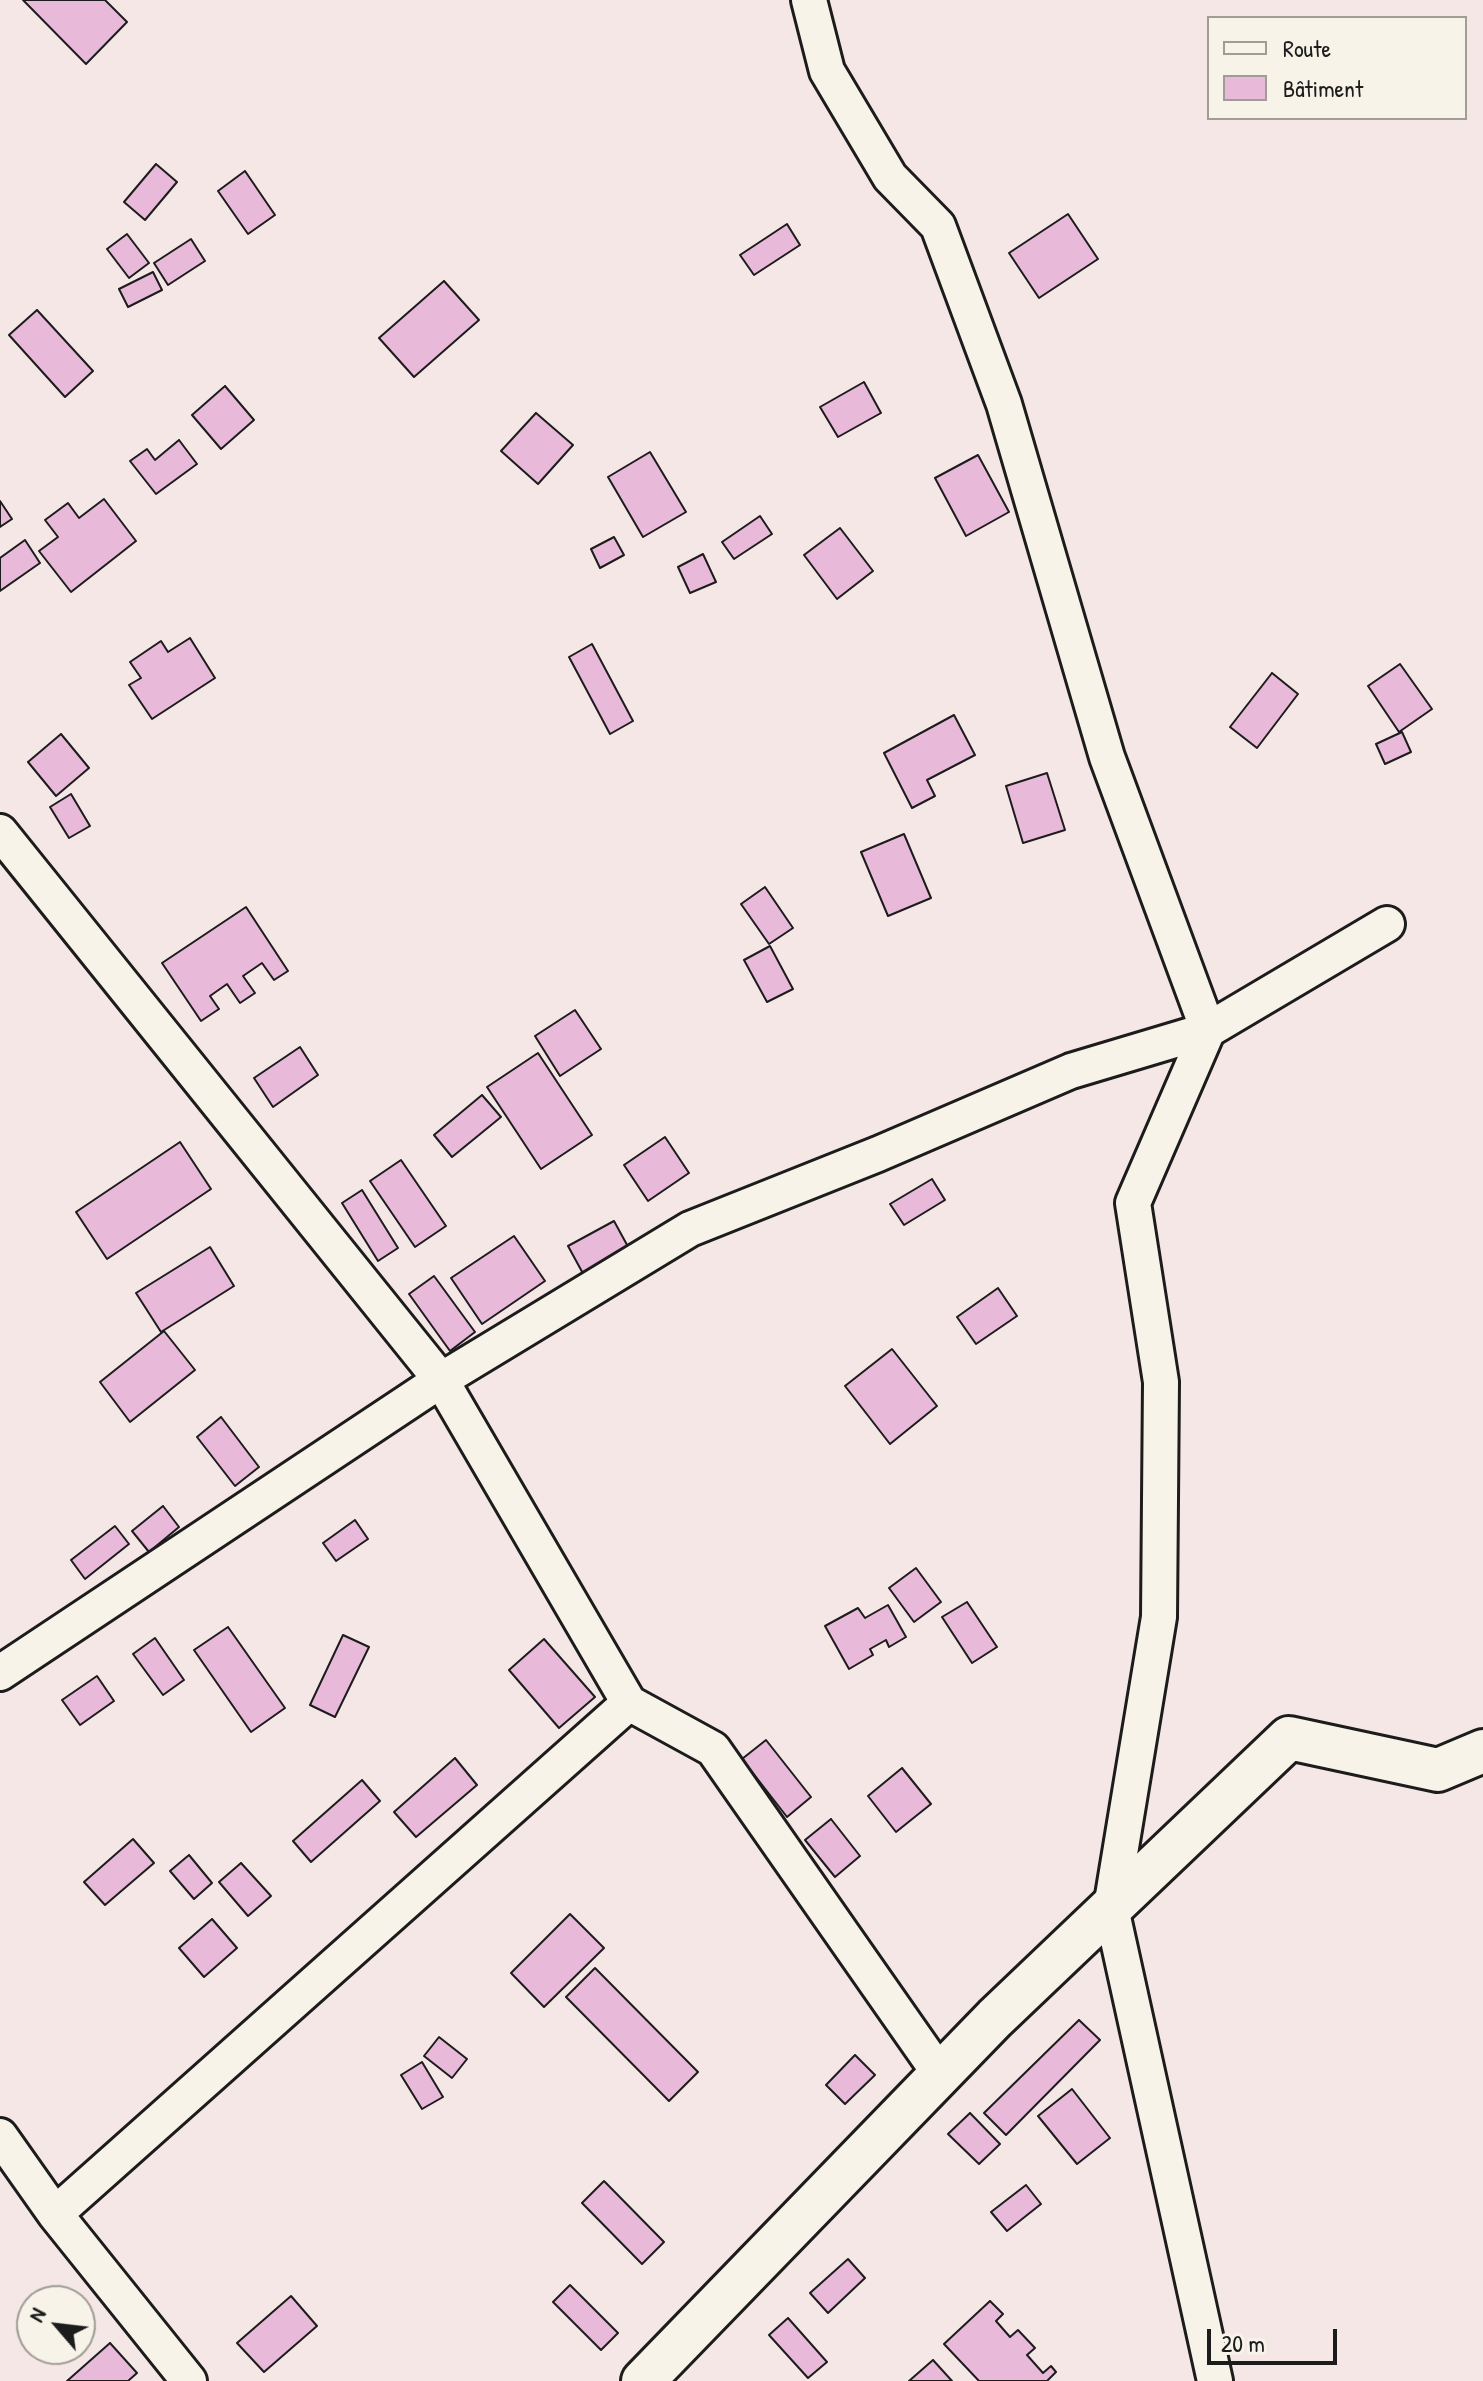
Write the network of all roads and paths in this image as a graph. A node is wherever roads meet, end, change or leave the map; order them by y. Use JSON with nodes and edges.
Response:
{"nodes":[{"id":1,"x":809,"y":0,"type":"edge"},
{"id":2,"x":2,"y":838,"type":"edge"},
{"id":3,"x":1387,"y":924,"type":"dead end"},
{"id":4,"x":1208,"y":1030,"type":"junction"},
{"id":5,"x":441,"y":1380,"type":"junction"},
{"id":6,"x":0,"y":1673,"type":"edge"},
{"id":7,"x":629,"y":1703,"type":"junction"},
{"id":8,"x":1483,"y":1751,"type":"edge"},
{"id":9,"x":1111,"y":1908,"type":"junction"},
{"id":10,"x":940,"y":2074,"type":"junction"},
{"id":11,"x":0,"y":2136,"type":"edge"},
{"id":12,"x":55,"y":2214,"type":"junction"},
{"id":13,"x":189,"y":2381,"type":"edge"},
{"id":14,"x":643,"y":2381,"type":"edge"},
{"id":15,"x":1215,"y":2381,"type":"edge"}],
"edges":[{"from":1,"to":4,"type":"street"},
{"from":2,"to":5,"type":"street"},
{"from":3,"to":4,"type":"street"},
{"from":4,"to":5,"type":"street"},
{"from":4,"to":9,"type":"street"},
{"from":5,"to":6,"type":"street"},
{"from":5,"to":7,"type":"street"},
{"from":7,"to":10,"type":"street"},
{"from":7,"to":12,"type":"street"},
{"from":8,"to":9,"type":"street"},
{"from":9,"to":10,"type":"street"},
{"from":9,"to":15,"type":"street"},
{"from":10,"to":14,"type":"street"},
{"from":11,"to":12,"type":"street"},
{"from":12,"to":13,"type":"street"}]}
